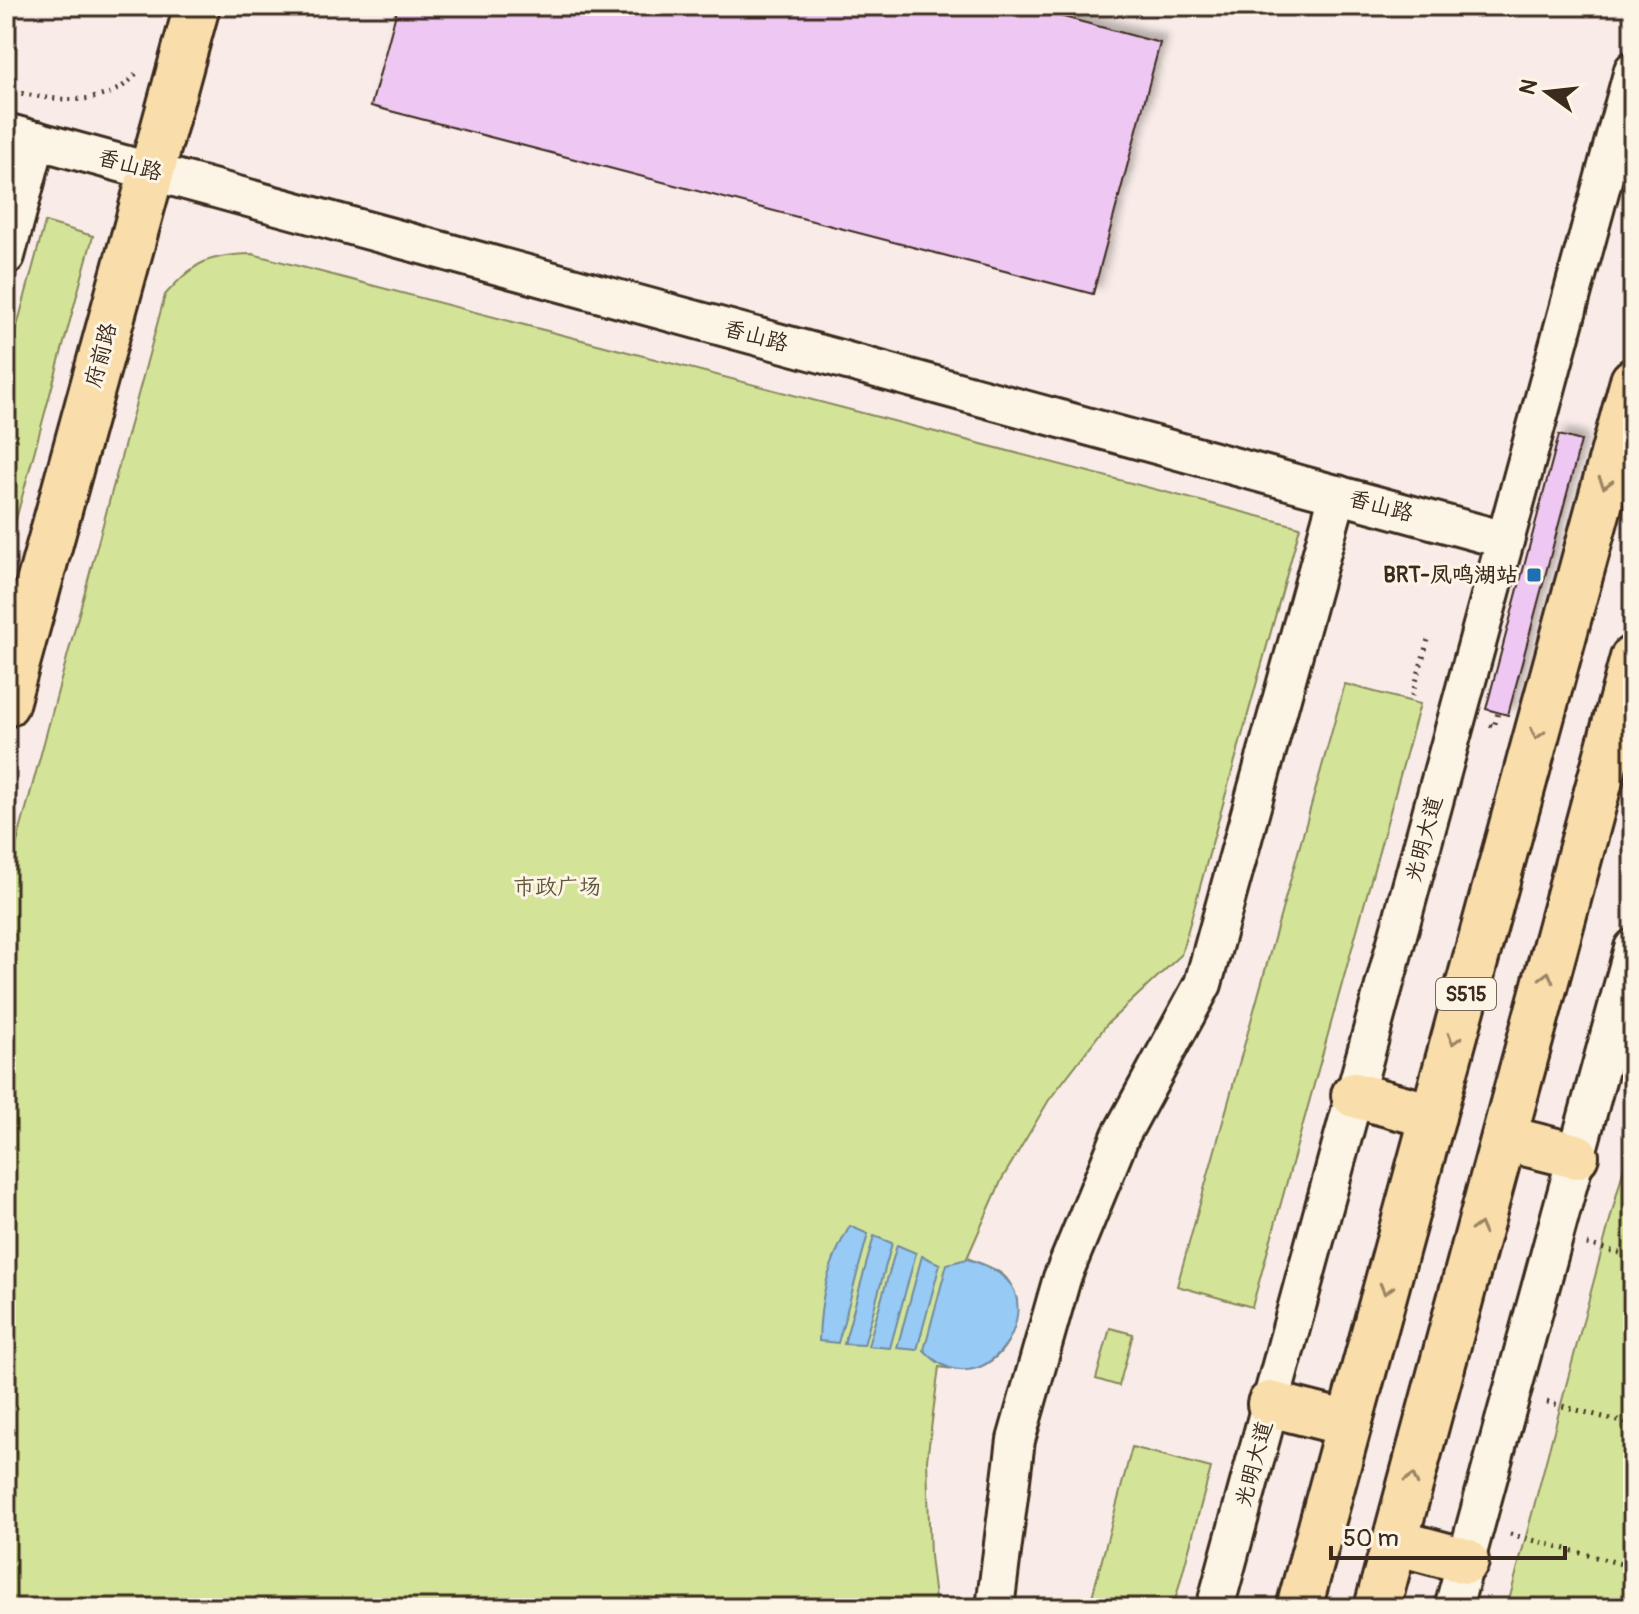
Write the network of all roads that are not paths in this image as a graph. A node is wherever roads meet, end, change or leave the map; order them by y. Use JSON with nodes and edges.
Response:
{"nodes":[{"id":1,"x":197,"y":6,"type":"edge"},
{"id":2,"x":1633,"y":70,"type":"edge"},
{"id":3,"x":21,"y":136,"type":"edge"},
{"id":4,"x":151,"y":171,"type":"junction"},
{"id":5,"x":6,"y":256,"type":"edge"},
{"id":6,"x":1633,"y":381,"type":"edge"},
{"id":7,"x":1338,"y":494,"type":"junction"},
{"id":8,"x":1505,"y":540,"type":"junction"},
{"id":9,"x":1633,"y":658,"type":"edge"},
{"id":10,"x":6,"y":704,"type":"edge"},
{"id":11,"x":1633,"y":948,"type":"edge"},
{"id":12,"x":1354,"y":1095,"type":"junction"},
{"id":13,"x":1433,"y":1116,"type":"junction"},
{"id":14,"x":1504,"y":1138,"type":"junction"},
{"id":15,"x":1576,"y":1156,"type":"junction"},
{"id":16,"x":1270,"y":1404,"type":"junction"},
{"id":17,"x":1349,"y":1424,"type":"junction"},
{"id":18,"x":1395,"y":1542,"type":"junction"},
{"id":19,"x":1466,"y":1561,"type":"junction"},
{"id":20,"x":995,"y":1608,"type":"edge"},
{"id":21,"x":1215,"y":1608,"type":"edge"},
{"id":22,"x":1299,"y":1608,"type":"edge"},
{"id":23,"x":1377,"y":1608,"type":"edge"},
{"id":24,"x":1453,"y":1608,"type":"edge"}],
"edges":[{"from":1,"to":4,"type":"main road","name":"府前路"},
{"from":2,"to":8,"type":"street","name":"光明大道"},
{"from":3,"to":4,"type":"street","name":"香山路"},
{"from":3,"to":5,"type":"street"},
{"from":4,"to":7,"type":"street","name":"香山路"},
{"from":4,"to":10,"type":"main road","name":"府前路"},
{"from":6,"to":13,"type":"main road","number":"S515","one_way":true},
{"from":7,"to":8,"type":"street","name":"香山路"},
{"from":7,"to":20,"type":"street"},
{"from":8,"to":12,"type":"street","name":"光明大道"},
{"from":14,"to":9,"type":"main road","one_way":true},
{"from":11,"to":15,"type":"street"},
{"from":12,"to":13,"type":"main road"},
{"from":12,"to":16,"type":"street","name":"光明大道"},
{"from":13,"to":17,"type":"main road","number":"S515","one_way":true},
{"from":14,"to":15,"type":"main road"},
{"from":18,"to":14,"type":"main road","one_way":true},
{"from":15,"to":19,"type":"street"},
{"from":16,"to":17,"type":"main road"},
{"from":16,"to":21,"type":"street","name":"光明大道"},
{"from":17,"to":22,"type":"main road","number":"S515"},
{"from":18,"to":19,"type":"main road"},
{"from":18,"to":23,"type":"main road"},
{"from":19,"to":24,"type":"street"}]}
